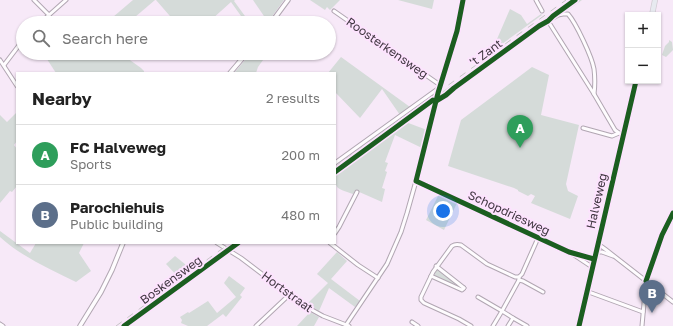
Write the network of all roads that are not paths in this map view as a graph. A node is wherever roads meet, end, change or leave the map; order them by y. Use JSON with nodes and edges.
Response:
{"nodes":[{"id":1,"x":34,"y":0,"type":"edge"},
{"id":2,"x":66,"y":0,"type":"edge"},
{"id":3,"x":288,"y":0,"type":"edge"},
{"id":4,"x":463,"y":0,"type":"edge"},
{"id":5,"x":536,"y":0,"type":"edge"},
{"id":6,"x":655,"y":0,"type":"edge"},
{"id":7,"x":334,"y":11,"type":"dead end"},
{"id":8,"x":542,"y":11,"type":"dead end"},
{"id":9,"x":653,"y":12,"type":"edge"},
{"id":10,"x":49,"y":15,"type":"joint"},
{"id":11,"x":276,"y":16,"type":"edge"},
{"id":12,"x":548,"y":21,"type":"junction"},
{"id":13,"x":16,"y":49,"type":"edge"},
{"id":14,"x":0,"y":60,"type":"edge"},
{"id":15,"x":241,"y":60,"type":"edge"},
{"id":16,"x":4,"y":65,"type":"junction"},
{"id":17,"x":231,"y":72,"type":"edge"},
{"id":18,"x":16,"y":84,"type":"edge"},
{"id":19,"x":635,"y":84,"type":"edge"},
{"id":20,"x":440,"y":86,"type":"junction"},
{"id":21,"x":594,"y":94,"type":"junction"},
{"id":22,"x":436,"y":101,"type":"junction"},
{"id":23,"x":583,"y":128,"type":"dead end"},
{"id":24,"x":621,"y":134,"type":"junction"},
{"id":25,"x":336,"y":162,"type":"edge"},
{"id":26,"x":416,"y":181,"type":"junction"},
{"id":27,"x":357,"y":192,"type":"dead end"},
{"id":28,"x":673,"y":213,"type":"edge"},
{"id":29,"x":336,"y":232,"type":"edge"},
{"id":30,"x":538,"y":238,"type":"junction"},
{"id":31,"x":123,"y":244,"type":"edge"},
{"id":32,"x":239,"y":244,"type":"edge"},
{"id":33,"x":331,"y":244,"type":"edge"},
{"id":34,"x":598,"y":244,"type":"junction"},
{"id":35,"x":224,"y":245,"type":"edge"},
{"id":36,"x":230,"y":251,"type":"junction"},
{"id":37,"x":569,"y":252,"type":"junction"},
{"id":38,"x":596,"y":252,"type":"junction"},
{"id":39,"x":614,"y":257,"type":"junction"},
{"id":40,"x":594,"y":259,"type":"junction"},
{"id":41,"x":436,"y":266,"type":"junction"},
{"id":42,"x":592,"y":267,"type":"junction"},
{"id":43,"x":431,"y":276,"type":"junction"},
{"id":44,"x":378,"y":278,"type":"junction"},
{"id":45,"x":519,"y":278,"type":"junction"},
{"id":46,"x":646,"y":281,"type":"junction"},
{"id":47,"x":586,"y":291,"type":"junction"},
{"id":48,"x":543,"y":292,"type":"dead end"},
{"id":49,"x":289,"y":295,"type":"junction"},
{"id":50,"x":478,"y":297,"type":"dead end"},
{"id":51,"x":673,"y":302,"type":"edge"},
{"id":52,"x":502,"y":311,"type":"junction"},
{"id":53,"x":643,"y":312,"type":"junction"},
{"id":54,"x":512,"y":318,"type":"junction"},
{"id":55,"x":412,"y":322,"type":"dead end"},
{"id":56,"x":0,"y":324,"type":"edge"},
{"id":57,"x":347,"y":325,"type":"edge"},
{"id":58,"x":3,"y":326,"type":"edge"},
{"id":59,"x":80,"y":326,"type":"edge"},
{"id":60,"x":124,"y":326,"type":"edge"},
{"id":61,"x":256,"y":326,"type":"edge"},
{"id":62,"x":418,"y":326,"type":"edge"},
{"id":63,"x":471,"y":326,"type":"edge"},
{"id":64,"x":493,"y":326,"type":"edge"},
{"id":65,"x":508,"y":326,"type":"edge"},
{"id":66,"x":527,"y":326,"type":"edge"},
{"id":67,"x":578,"y":326,"type":"edge"},
{"id":68,"x":642,"y":326,"type":"edge"}],
"edges":[{"from":1,"to":10,"type":"street"},
{"from":2,"to":10,"type":"street"},
{"from":3,"to":11,"type":"street"},
{"from":4,"to":20,"type":"street"},
{"from":5,"to":8,"type":"street"},
{"from":6,"to":9,"type":"main road"},
{"from":7,"to":20,"type":"street","name":"Roosterkensweg"},
{"from":12,"to":21,"type":"street"},
{"from":12,"to":21,"type":"street","name":"'t Zant"},
{"from":12,"to":22,"type":"street","name":"'t Zant"},
{"from":13,"to":16,"type":"street"},
{"from":14,"to":16,"type":"street"},
{"from":15,"to":17,"type":"street"},
{"from":16,"to":18,"type":"street"},
{"from":19,"to":24,"type":"main road","name":"Halveweg"},
{"from":20,"to":22,"type":"street"},
{"from":20,"to":25,"type":"street"},
{"from":21,"to":24,"type":"street"},
{"from":22,"to":26,"type":"street"},
{"from":23,"to":24,"type":"street"},
{"from":24,"to":34,"type":"main road","name":"Halveweg"},
{"from":26,"to":30,"type":"street","name":"Schopdriesweg"},
{"from":26,"to":44,"type":"street"},
{"from":27,"to":29,"type":"street"},
{"from":28,"to":46,"type":"street"},
{"from":30,"to":37,"type":"street","name":"Schopdriesweg"},
{"from":30,"to":45,"type":"street"},
{"from":31,"to":59,"type":"street"},
{"from":32,"to":36,"type":"street"},
{"from":33,"to":44,"type":"street"},
{"from":34,"to":38,"type":"main road","name":"Halveweg"},
{"from":34,"to":39,"type":"street"},
{"from":35,"to":36,"type":"street","name":"Hortstraat"},
{"from":36,"to":49,"type":"street","name":"Hortstraat"},
{"from":36,"to":60,"type":"street","name":"Boskensweg"},
{"from":37,"to":40,"type":"street","name":"Schopdriesweg"},
{"from":37,"to":42,"type":"street","name":"Schopdriesweg"},
{"from":38,"to":39,"type":"street"},
{"from":38,"to":40,"type":"main road","name":"Halveweg"},
{"from":39,"to":46,"type":"street"},
{"from":40,"to":42,"type":"main road","name":"Halveweg"},
{"from":41,"to":43,"type":"street"},
{"from":41,"to":43,"type":"street"},
{"from":41,"to":45,"type":"street"},
{"from":42,"to":47,"type":"main road","name":"Halveweg"},
{"from":43,"to":63,"type":"street"},
{"from":44,"to":57,"type":"street"},
{"from":45,"to":48,"type":"street"},
{"from":45,"to":52,"type":"street"},
{"from":46,"to":51,"type":"street"},
{"from":46,"to":53,"type":"street"},
{"from":47,"to":53,"type":"street"},
{"from":47,"to":67,"type":"main road","name":"Halveweg"},
{"from":49,"to":57,"type":"street","name":"Hortstraat"},
{"from":49,"to":61,"type":"street"},
{"from":50,"to":52,"type":"street"},
{"from":52,"to":54,"type":"street"},
{"from":52,"to":64,"type":"street"},
{"from":53,"to":68,"type":"street"},
{"from":54,"to":65,"type":"street"},
{"from":54,"to":66,"type":"street"},
{"from":55,"to":62,"type":"street"},
{"from":56,"to":58,"type":"street"}]}
